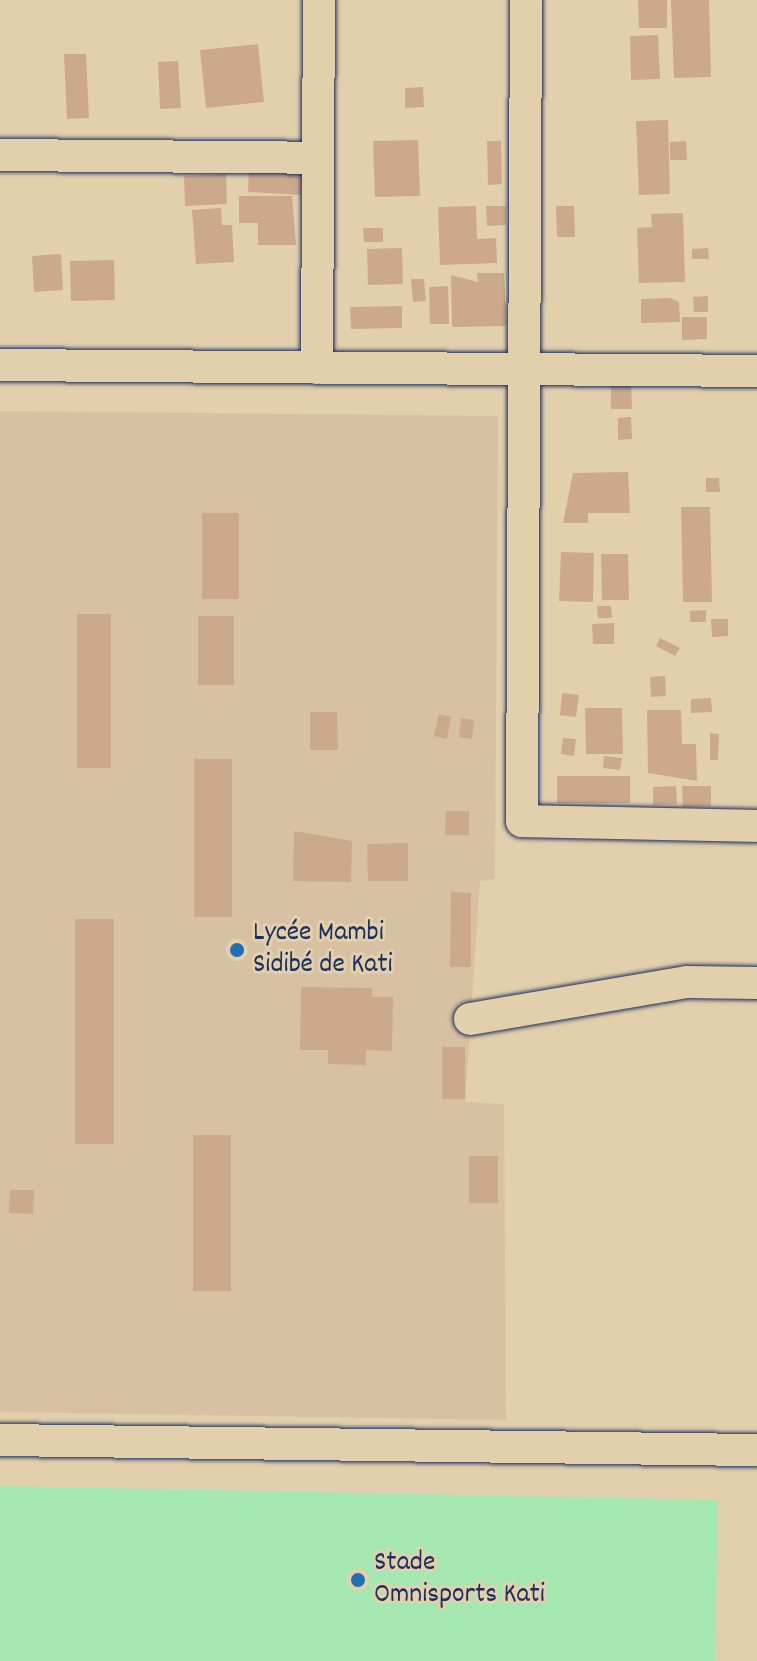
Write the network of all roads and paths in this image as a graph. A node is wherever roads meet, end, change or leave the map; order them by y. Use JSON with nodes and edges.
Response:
{"nodes":[{"id":1,"x":319,"y":0,"type":"edge"},
{"id":2,"x":526,"y":0,"type":"edge"},
{"id":3,"x":0,"y":155,"type":"edge"},
{"id":4,"x":318,"y":158,"type":"junction"},
{"id":5,"x":0,"y":365,"type":"edge"},
{"id":6,"x":317,"y":368,"type":"junction"},
{"id":7,"x":524,"y":370,"type":"junction"},
{"id":8,"x":757,"y":371,"type":"edge"},
{"id":9,"x":757,"y":826,"type":"edge"},
{"id":10,"x":757,"y":983,"type":"edge"},
{"id":11,"x":470,"y":1019,"type":"dead end"},
{"id":12,"x":0,"y":1440,"type":"edge"},
{"id":13,"x":757,"y":1450,"type":"edge"}],
"edges":[{"from":1,"to":4,"type":"street"},
{"from":2,"to":7,"type":"street"},
{"from":3,"to":4,"type":"street"},
{"from":4,"to":6,"type":"street"},
{"from":5,"to":6,"type":"street"},
{"from":6,"to":7,"type":"street"},
{"from":7,"to":8,"type":"street"},
{"from":7,"to":9,"type":"street"},
{"from":10,"to":11,"type":"street"},
{"from":12,"to":13,"type":"street"}]}
